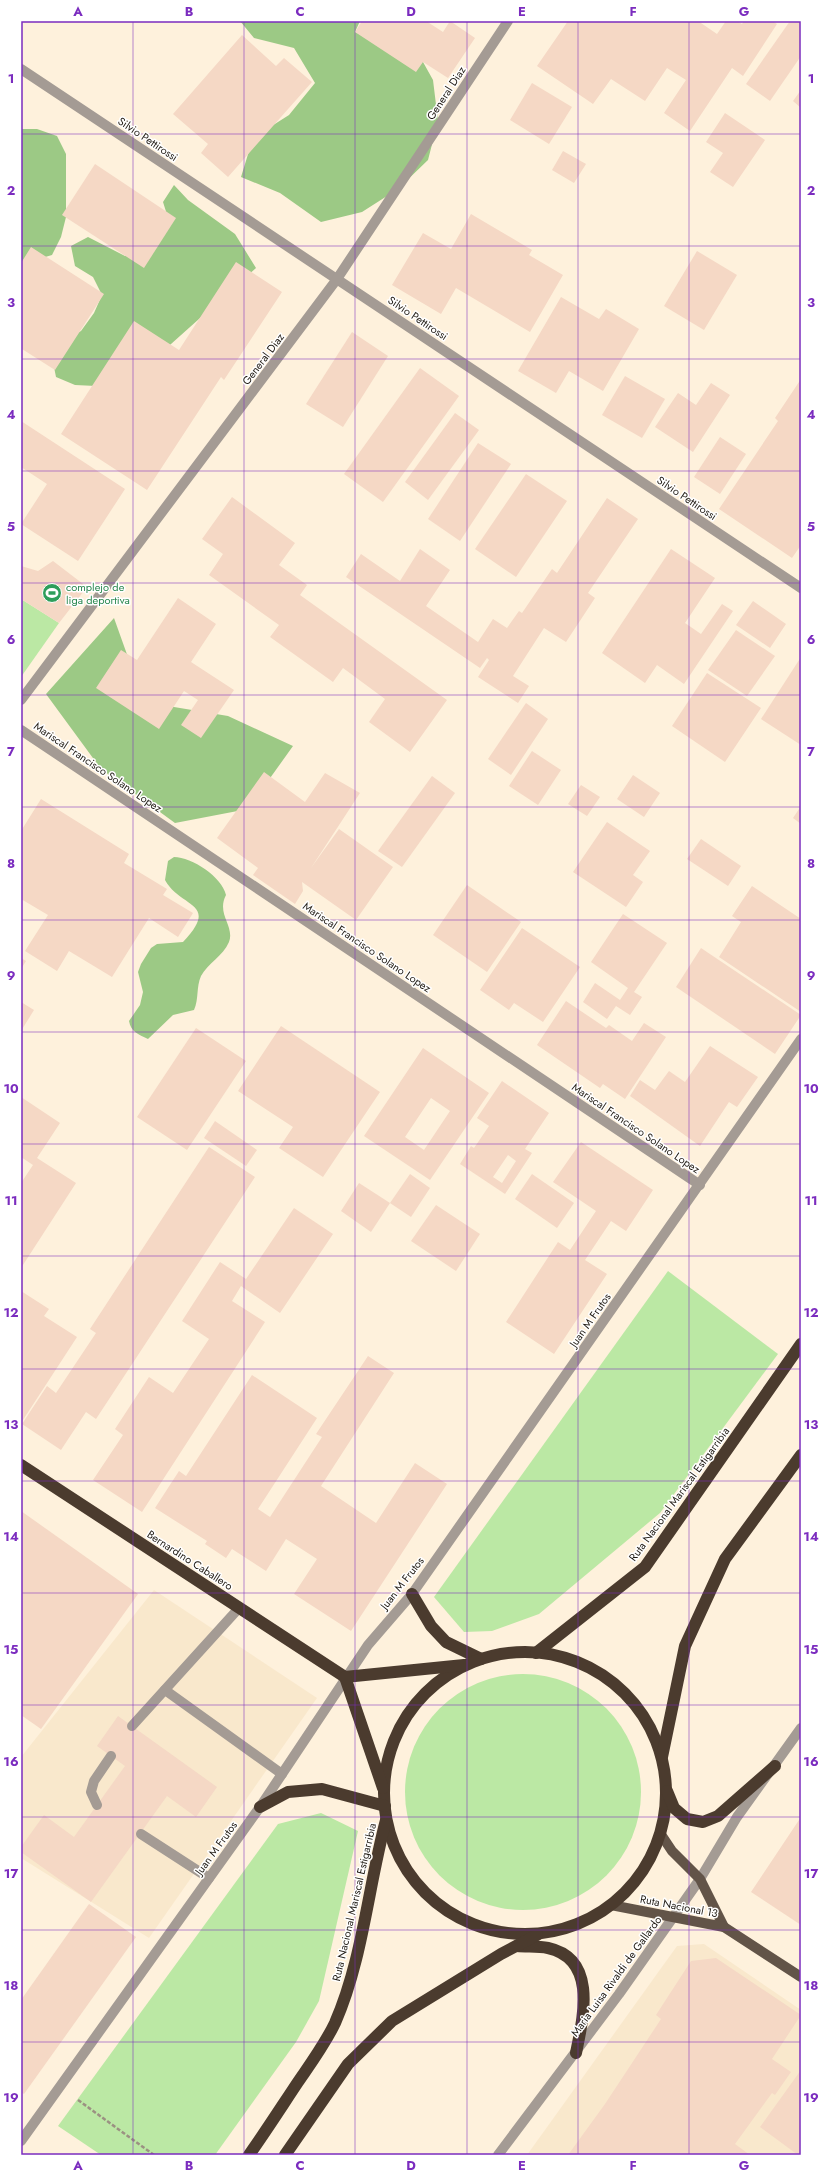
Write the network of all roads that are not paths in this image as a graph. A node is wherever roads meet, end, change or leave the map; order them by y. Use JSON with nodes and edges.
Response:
{"nodes":[{"id":1,"x":508,"y":21,"type":"edge"},
{"id":2,"x":21,"y":69,"type":"edge"},
{"id":3,"x":338,"y":279,"type":"junction"},
{"id":4,"x":801,"y":588,"type":"edge"},
{"id":5,"x":21,"y":700,"type":"edge"},
{"id":6,"x":21,"y":730,"type":"edge"},
{"id":7,"x":801,"y":1039,"type":"edge"},
{"id":8,"x":700,"y":1185,"type":"junction"},
{"id":9,"x":801,"y":1344,"type":"edge"},
{"id":10,"x":801,"y":1455,"type":"edge"},
{"id":11,"x":21,"y":1465,"type":"edge"},
{"id":12,"x":412,"y":1594,"type":"junction"},
{"id":13,"x":239,"y":1608,"type":"junction"},
{"id":14,"x":536,"y":1653,"type":"junction"},
{"id":15,"x":482,"y":1659,"type":"junction"},
{"id":16,"x":467,"y":1665,"type":"junction"},
{"id":17,"x":346,"y":1677,"type":"junction"},
{"id":18,"x":164,"y":1690,"type":"junction"},
{"id":19,"x":132,"y":1726,"type":"dead end"},
{"id":20,"x":801,"y":1728,"type":"edge"},
{"id":21,"x":112,"y":1756,"type":"dead end"},
{"id":22,"x":662,"y":1757,"type":"junction"},
{"id":23,"x":775,"y":1766,"type":"junction"},
{"id":24,"x":282,"y":1774,"type":"junction"},
{"id":25,"x":666,"y":1789,"type":"junction"},
{"id":26,"x":385,"y":1792,"type":"junction"},
{"id":27,"x":97,"y":1805,"type":"dead end"},
{"id":28,"x":385,"y":1806,"type":"junction"},
{"id":29,"x":260,"y":1807,"type":"junction"},
{"id":30,"x":387,"y":1819,"type":"junction"},
{"id":31,"x":660,"y":1832,"type":"junction"},
{"id":32,"x":140,"y":1834,"type":"dead end"},
{"id":33,"x":209,"y":1878,"type":"junction"},
{"id":34,"x":700,"y":1879,"type":"junction"},
{"id":35,"x":611,"y":1905,"type":"junction"},
{"id":36,"x":674,"y":1916,"type":"junction"},
{"id":37,"x":724,"y":1927,"type":"junction"},
{"id":38,"x":539,"y":1934,"type":"junction"},
{"id":39,"x":517,"y":1946,"type":"junction"},
{"id":40,"x":801,"y":1978,"type":"edge"},
{"id":41,"x":576,"y":2053,"type":"junction"},
{"id":42,"x":23,"y":2134,"type":"edge"},
{"id":43,"x":249,"y":2155,"type":"edge"},
{"id":44,"x":285,"y":2155,"type":"edge"},
{"id":45,"x":498,"y":2155,"type":"edge"}],
"edges":[{"from":1,"to":3,"type":"street","name":"General Diaz"},
{"from":2,"to":3,"type":"street","name":"Silvio Pettirossi"},
{"from":3,"to":4,"type":"street","name":"Silvio Pettirossi"},
{"from":3,"to":5,"type":"street","name":"General Diaz"},
{"from":6,"to":8,"type":"street","name":"Mariscal Francisco Solano Lopez"},
{"from":7,"to":8,"type":"street","name":"Juan M Frutos"},
{"from":8,"to":12,"type":"street","name":"Juan M Frutos"},
{"from":9,"to":14,"type":"highway","name":"Ruta Nacional Mariscal Estigarribia"},
{"from":10,"to":22,"type":"highway"},
{"from":11,"to":13,"type":"highway","name":"Bernardino Caballero"},
{"from":12,"to":15,"type":"highway"},
{"from":12,"to":17,"type":"street","name":"Juan M Frutos"},
{"from":13,"to":17,"type":"highway","name":"Bernardino Caballero"},
{"from":13,"to":18,"type":"street"},
{"from":14,"to":15,"type":"highway"},
{"from":14,"to":22,"type":"highway"},
{"from":15,"to":16,"type":"highway"},
{"from":16,"to":17,"type":"highway"},
{"from":16,"to":26,"type":"highway"},
{"from":17,"to":24,"type":"street","name":"Juan M Frutos"},
{"from":17,"to":26,"type":"highway"},
{"from":18,"to":19,"type":"street"},
{"from":18,"to":24,"type":"street"},
{"from":20,"to":23,"type":"street","name":"Maria Luisa Rivaldi de Gallardo"},
{"from":21,"to":27,"type":"street"},
{"from":22,"to":25,"type":"highway"},
{"from":23,"to":25,"type":"highway"},
{"from":23,"to":34,"type":"street","name":"Maria Luisa Rivaldi de Gallardo"},
{"from":24,"to":29,"type":"street","name":"Juan M Frutos"},
{"from":25,"to":31,"type":"highway"},
{"from":26,"to":28,"type":"highway"},
{"from":28,"to":29,"type":"highway"},
{"from":28,"to":30,"type":"highway"},
{"from":29,"to":33,"type":"street","name":"Juan M Frutos"},
{"from":30,"to":38,"type":"highway"},
{"from":30,"to":43,"type":"highway","name":"Ruta Nacional Mariscal Estigarribia"},
{"from":31,"to":34,"type":"main road","name":"Ruta Nacional 13"},
{"from":31,"to":35,"type":"highway"},
{"from":32,"to":33,"type":"street"},
{"from":33,"to":42,"type":"street","name":"Juan M Frutos"},
{"from":34,"to":36,"type":"street","name":"Maria Luisa Rivaldi de Gallardo"},
{"from":34,"to":37,"type":"main road","name":"Ruta Nacional 13"},
{"from":35,"to":36,"type":"main road","name":"Ruta Nacional 13"},
{"from":35,"to":38,"type":"highway"},
{"from":36,"to":37,"type":"main road","name":"Ruta Nacional 13"},
{"from":36,"to":41,"type":"street","name":"Maria Luisa Rivaldi de Gallardo"},
{"from":37,"to":40,"type":"main road"},
{"from":38,"to":39,"type":"highway"},
{"from":39,"to":41,"type":"highway"},
{"from":39,"to":44,"type":"highway"},
{"from":41,"to":45,"type":"street","name":"Maria Luisa Rivaldi de Gallardo"}]}
